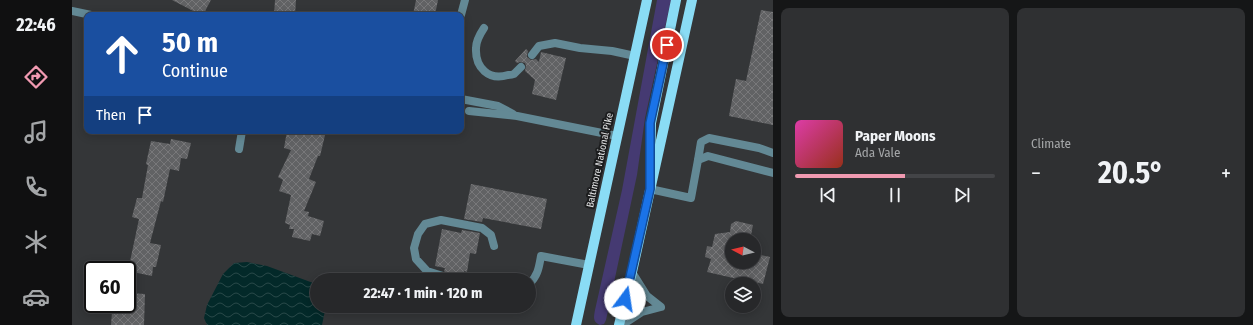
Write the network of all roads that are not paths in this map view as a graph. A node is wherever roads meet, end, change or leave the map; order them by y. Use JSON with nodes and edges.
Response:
{"nodes":[{"id":1,"x":465,"y":0,"type":"edge"},
{"id":2,"x":647,"y":0,"type":"edge"},
{"id":3,"x":676,"y":0,"type":"edge"},
{"id":4,"x":692,"y":0,"type":"edge"},
{"id":5,"x":72,"y":11,"type":"edge"},
{"id":6,"x":462,"y":12,"type":"edge"},
{"id":7,"x":84,"y":14,"type":"edge"},
{"id":8,"x":484,"y":28,"type":"dead end"},
{"id":9,"x":532,"y":55,"type":"dead end"},
{"id":10,"x":635,"y":56,"type":"junction"},
{"id":11,"x":521,"y":67,"type":"dead end"},
{"id":12,"x":464,"y":100,"type":"edge"},
{"id":13,"x":469,"y":110,"type":"dead end"},
{"id":14,"x":517,"y":116,"type":"junction"},
{"id":15,"x":242,"y":134,"type":"edge"},
{"id":16,"x":617,"y":136,"type":"junction"},
{"id":17,"x":239,"y":149,"type":"dead end"},
{"id":18,"x":773,"y":153,"type":"edge"},
{"id":19,"x":698,"y":160,"type":"junction"},
{"id":20,"x":773,"y":173,"type":"edge"},
{"id":21,"x":650,"y":189,"type":"junction"},
{"id":22,"x":494,"y":246,"type":"dead end"},
{"id":23,"x":589,"y":265,"type":"junction"},
{"id":24,"x":632,"y":272,"type":"junction"},
{"id":25,"x":433,"y":273,"type":"edge"},
{"id":26,"x":536,"y":276,"type":"edge"},
{"id":27,"x":579,"y":322,"type":"edge"},
{"id":28,"x":620,"y":325,"type":"edge"}],
"edges":[{"from":1,"to":6,"type":"street"},
{"from":2,"to":10,"type":"main road","name":"Baltimore National Pike"},
{"from":3,"to":21,"type":"main road"},
{"from":4,"to":21,"type":"main road"},
{"from":5,"to":7,"type":"street"},
{"from":8,"to":11,"type":"street"},
{"from":9,"to":10,"type":"street"},
{"from":10,"to":16,"type":"main road","name":"Baltimore National Pike"},
{"from":12,"to":14,"type":"street"},
{"from":13,"to":14,"type":"street"},
{"from":14,"to":16,"type":"street"},
{"from":15,"to":17,"type":"street"},
{"from":16,"to":23,"type":"main road","name":"Baltimore National Pike"},
{"from":18,"to":19,"type":"street"},
{"from":19,"to":20,"type":"street"},
{"from":19,"to":21,"type":"street"},
{"from":21,"to":24,"type":"main road"},
{"from":22,"to":25,"type":"street"},
{"from":23,"to":26,"type":"street"},
{"from":23,"to":27,"type":"main road","name":"Baltimore National Pike"},
{"from":24,"to":28,"type":"main road"},
{"from":24,"to":28,"type":"street"}]}
